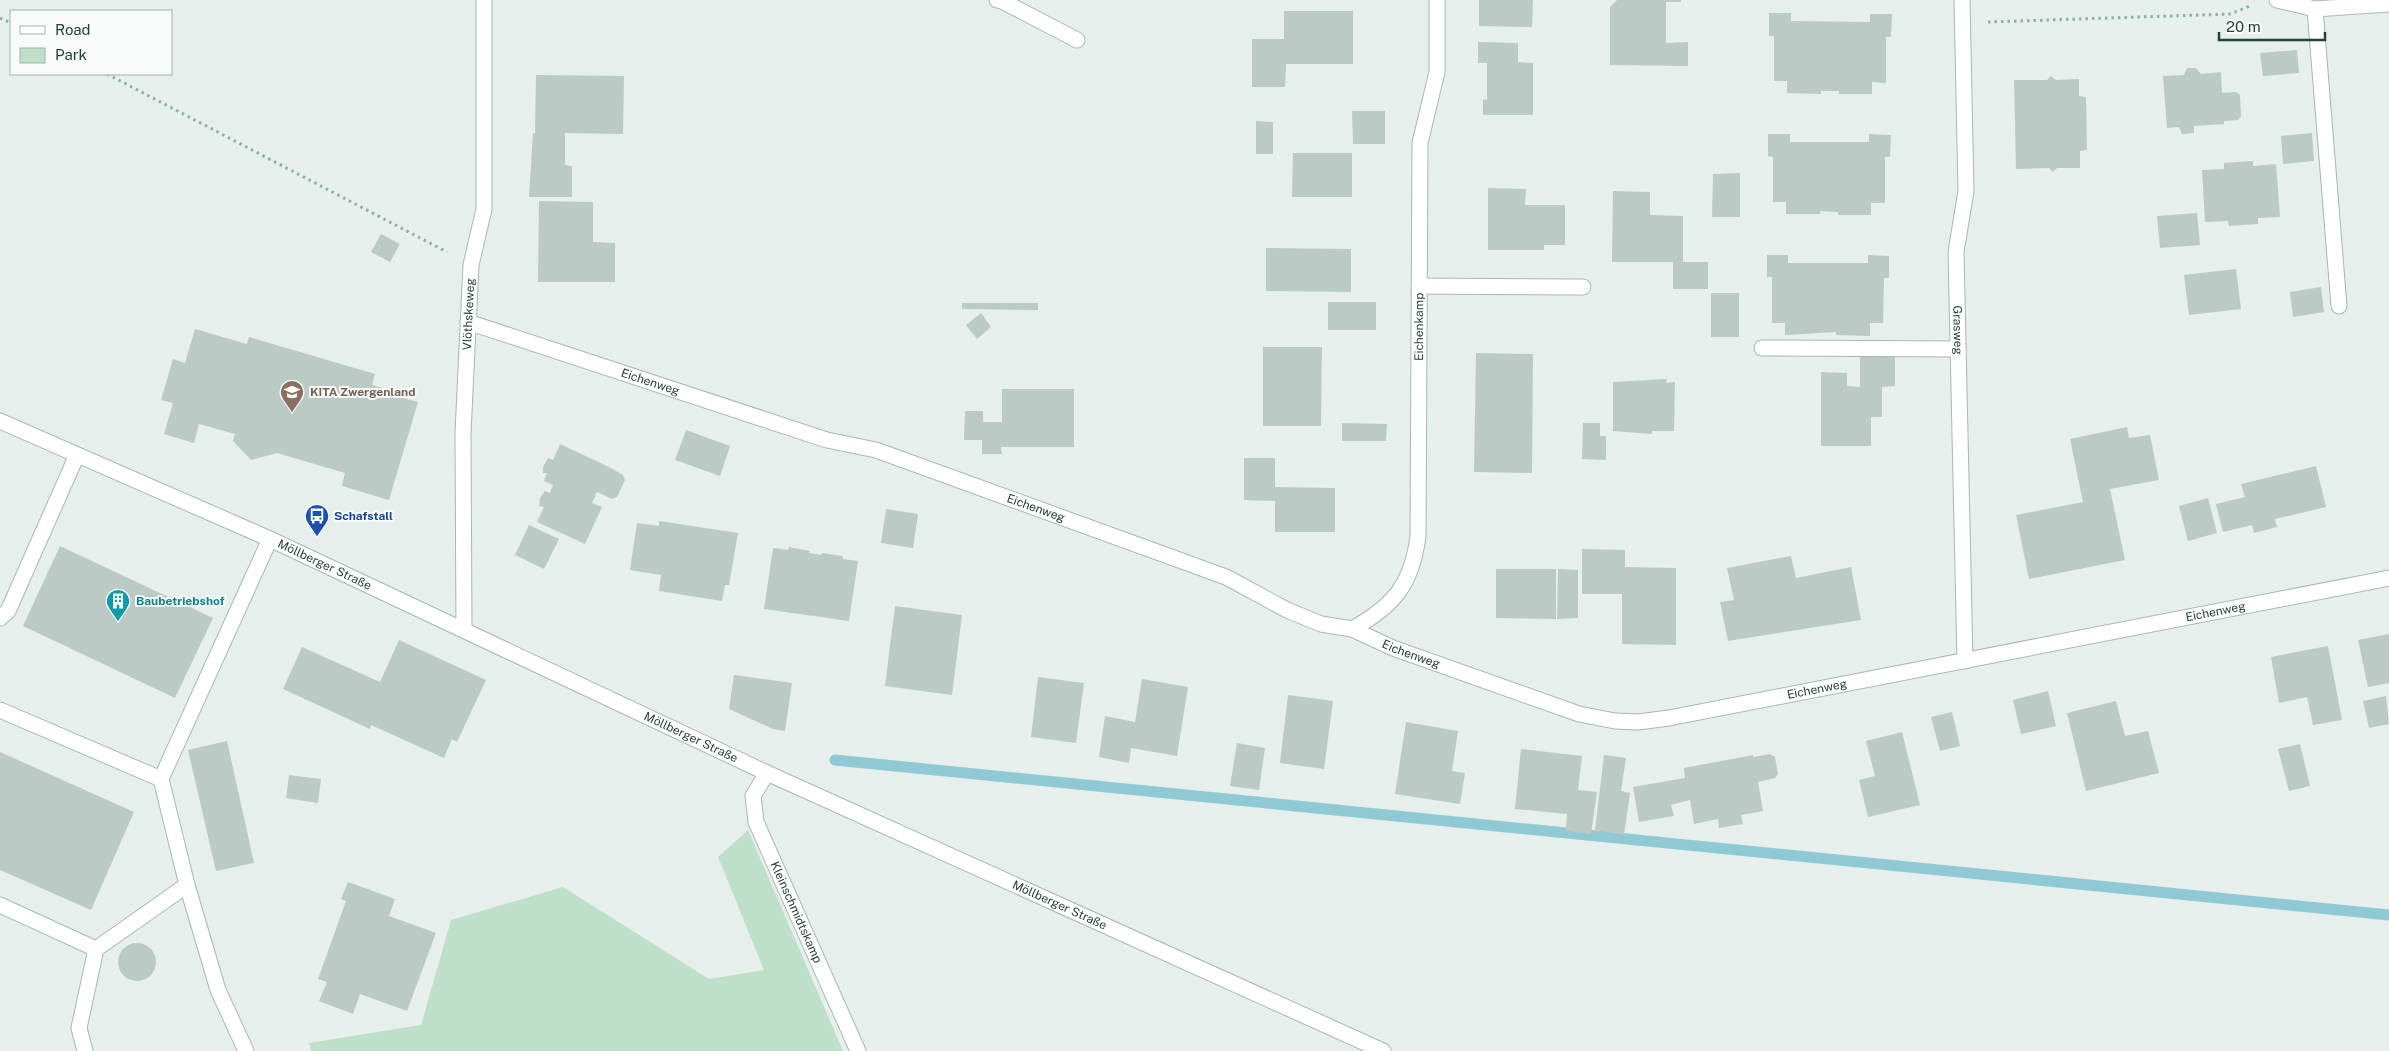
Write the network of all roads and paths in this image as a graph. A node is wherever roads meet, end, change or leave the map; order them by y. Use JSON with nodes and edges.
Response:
{"nodes":[{"id":1,"x":484,"y":0,"type":"edge"},
{"id":2,"x":997,"y":0,"type":"edge"},
{"id":3,"x":1437,"y":0,"type":"edge"},
{"id":4,"x":1962,"y":0,"type":"edge"},
{"id":5,"x":2277,"y":0,"type":"edge"},
{"id":6,"x":2257,"y":4,"type":"dead end"},
{"id":7,"x":2389,"y":4,"type":"edge"},
{"id":8,"x":2316,"y":10,"type":"junction"},
{"id":9,"x":1962,"y":22,"type":"junction"},
{"id":10,"x":1077,"y":40,"type":"dead end"},
{"id":11,"x":109,"y":75,"type":"edge"},
{"id":12,"x":471,"y":266,"type":"junction"},
{"id":13,"x":1419,"y":286,"type":"junction"},
{"id":14,"x":1583,"y":287,"type":"dead end"},
{"id":15,"x":2339,"y":306,"type":"dead end"},
{"id":16,"x":468,"y":322,"type":"junction"},
{"id":17,"x":1762,"y":348,"type":"dead end"},
{"id":18,"x":1958,"y":349,"type":"junction"},
{"id":19,"x":0,"y":421,"type":"edge"},
{"id":20,"x":77,"y":455,"type":"junction"},
{"id":21,"x":270,"y":539,"type":"junction"},
{"id":22,"x":2389,"y":578,"type":"edge"},
{"id":23,"x":0,"y":618,"type":"edge"},
{"id":24,"x":1352,"y":629,"type":"junction"},
{"id":25,"x":464,"y":630,"type":"junction"},
{"id":26,"x":1965,"y":662,"type":"junction"},
{"id":27,"x":0,"y":710,"type":"edge"},
{"id":28,"x":767,"y":773,"type":"junction"},
{"id":29,"x":161,"y":779,"type":"junction"},
{"id":30,"x":187,"y":885,"type":"junction"},
{"id":31,"x":0,"y":905,"type":"edge"},
{"id":32,"x":96,"y":949,"type":"junction"},
{"id":33,"x":85,"y":1051,"type":"edge"},
{"id":34,"x":246,"y":1051,"type":"edge"},
{"id":35,"x":858,"y":1051,"type":"edge"},
{"id":36,"x":1383,"y":1051,"type":"edge"}],
"edges":[{"from":1,"to":12,"type":"street","name":"Vlöthskeweg"},
{"from":2,"to":10,"type":"street"},
{"from":3,"to":13,"type":"street","name":"Eichenkamp"},
{"from":4,"to":9,"type":"street","name":"Grasweg"},
{"from":5,"to":8,"type":"street"},
{"from":6,"to":9,"type":"path"},
{"from":7,"to":8,"type":"street"},
{"from":8,"to":15,"type":"street"},
{"from":9,"to":18,"type":"street","name":"Grasweg"},
{"from":11,"to":12,"type":"path"},
{"from":12,"to":16,"type":"street","name":"Vlöthskeweg"},
{"from":13,"to":14,"type":"street"},
{"from":13,"to":24,"type":"street","name":"Eichenkamp"},
{"from":16,"to":24,"type":"street","name":"Eichenweg"},
{"from":16,"to":25,"type":"street","name":"Vlöthskeweg"},
{"from":17,"to":18,"type":"street"},
{"from":18,"to":26,"type":"street","name":"Grasweg"},
{"from":19,"to":20,"type":"street","name":"Möllberger Straße"},
{"from":20,"to":21,"type":"street","name":"Möllberger Straße"},
{"from":20,"to":23,"type":"street"},
{"from":21,"to":25,"type":"street","name":"Möllberger Straße"},
{"from":21,"to":29,"type":"street"},
{"from":22,"to":26,"type":"street","name":"Eichenweg"},
{"from":24,"to":26,"type":"street","name":"Eichenweg"},
{"from":25,"to":28,"type":"street","name":"Möllberger Straße"},
{"from":27,"to":29,"type":"street"},
{"from":28,"to":35,"type":"street","name":"Kleinschmidtskamp"},
{"from":28,"to":36,"type":"street","name":"Möllberger Straße"},
{"from":29,"to":30,"type":"street"},
{"from":30,"to":32,"type":"street"},
{"from":30,"to":34,"type":"street"},
{"from":31,"to":32,"type":"street"},
{"from":32,"to":33,"type":"street"}]}
